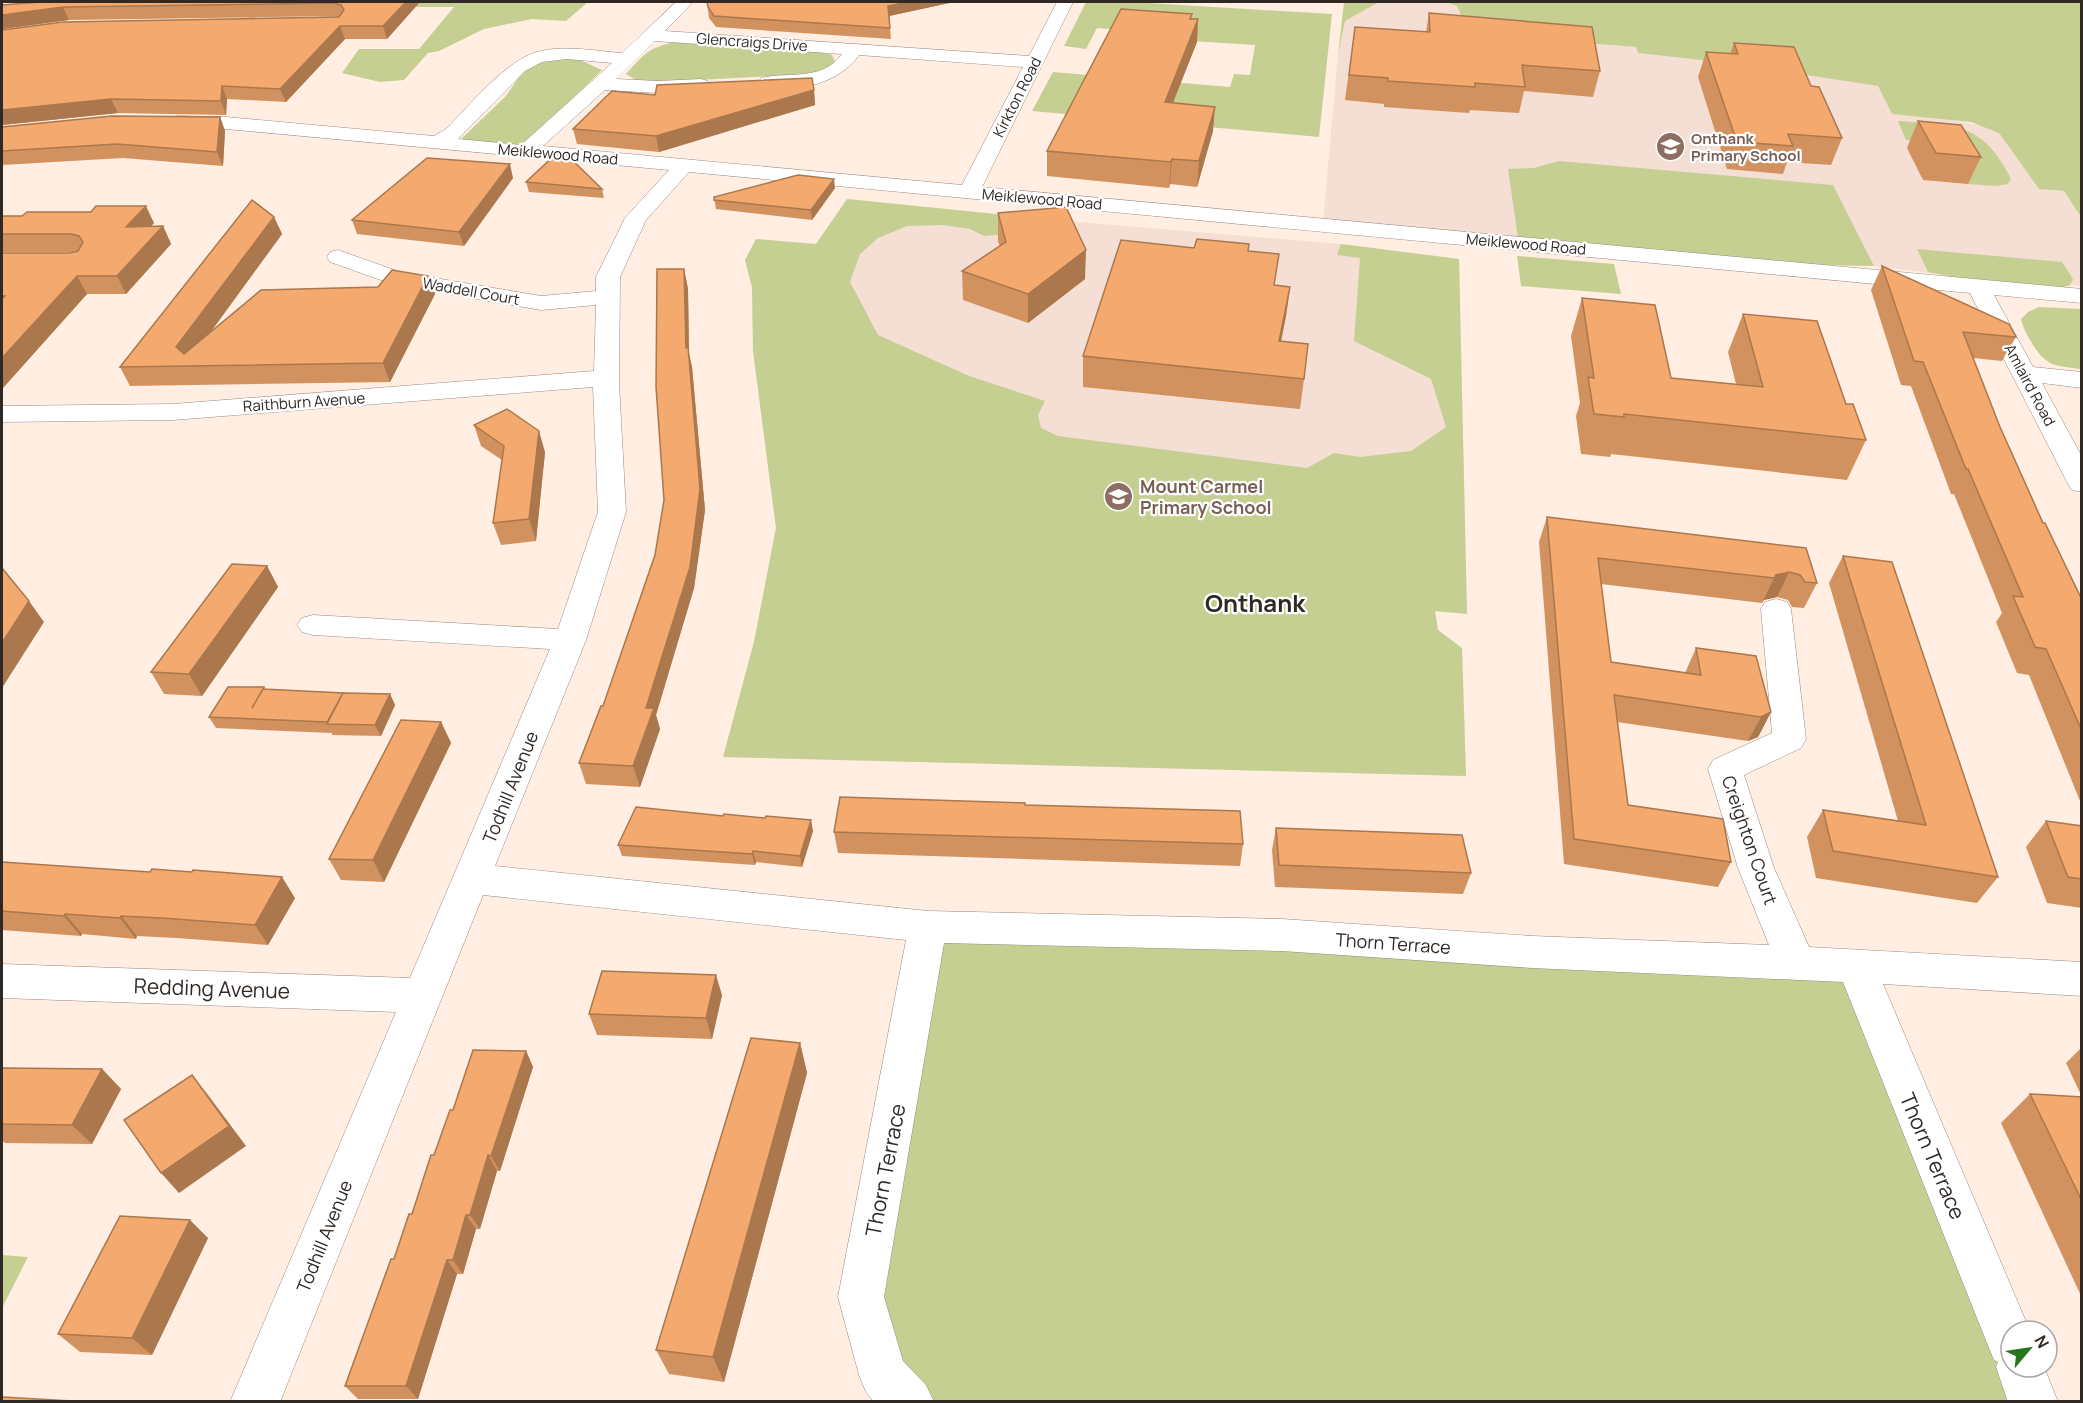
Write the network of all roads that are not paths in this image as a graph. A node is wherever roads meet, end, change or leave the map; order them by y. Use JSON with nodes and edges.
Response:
{"nodes":[{"id":1,"x":685,"y":2,"type":"edge"},
{"id":2,"x":1065,"y":2,"type":"edge"},
{"id":3,"x":651,"y":35,"type":"junction"},
{"id":4,"x":854,"y":50,"type":"junction"},
{"id":5,"x":626,"y":59,"type":"junction"},
{"id":6,"x":1035,"y":62,"type":"junction"},
{"id":7,"x":749,"y":83,"type":"edge"},
{"id":8,"x":601,"y":84,"type":"junction"},
{"id":9,"x":715,"y":85,"type":"edge"},
{"id":10,"x":161,"y":122,"type":"edge"},
{"id":11,"x":438,"y":143,"type":"junction"},
{"id":12,"x":526,"y":151,"type":"junction"},
{"id":13,"x":684,"y":166,"type":"junction"},
{"id":14,"x":969,"y":192,"type":"junction"},
{"id":15,"x":338,"y":257,"type":"dead end"},
{"id":16,"x":1977,"y":286,"type":"junction"},
{"id":17,"x":2082,"y":296,"type":"edge"},
{"id":18,"x":608,"y":297,"type":"junction"},
{"id":19,"x":2023,"y":374,"type":"junction"},
{"id":20,"x":607,"y":378,"type":"junction"},
{"id":21,"x":2082,"y":380,"type":"edge"},
{"id":22,"x":2,"y":414,"type":"edge"},
{"id":23,"x":2081,"y":481,"type":"edge"},
{"id":24,"x":1776,"y":609,"type":"dead end"},
{"id":25,"x":313,"y":625,"type":"dead end"},
{"id":26,"x":570,"y":640,"type":"junction"},
{"id":27,"x":473,"y":879,"type":"junction"},
{"id":28,"x":928,"y":927,"type":"junction"},
{"id":29,"x":1796,"y":963,"type":"junction"},
{"id":30,"x":1857,"y":968,"type":"junction"},
{"id":31,"x":2082,"y":979,"type":"edge"},
{"id":32,"x":2,"y":981,"type":"edge"},
{"id":33,"x":423,"y":996,"type":"junction"},
{"id":34,"x":2001,"y":1319,"type":"edge"},
{"id":35,"x":2025,"y":1379,"type":"edge"},
{"id":36,"x":255,"y":1401,"type":"edge"},
{"id":37,"x":909,"y":1401,"type":"edge"},
{"id":38,"x":2033,"y":1401,"type":"edge"}],
"edges":[{"from":1,"to":3,"type":"street"},
{"from":2,"to":6,"type":"street","name":"Kirkton Road"},
{"from":3,"to":4,"type":"street","name":"Glencraigs Drive"},
{"from":3,"to":5,"type":"street"},
{"from":4,"to":6,"type":"street","name":"Glencraigs Drive"},
{"from":4,"to":7,"type":"street","name":"Glencraigs Drive"},
{"from":5,"to":8,"type":"street"},
{"from":5,"to":11,"type":"street"},
{"from":6,"to":14,"type":"street","name":"Kirkton Road"},
{"from":8,"to":9,"type":"street"},
{"from":8,"to":12,"type":"street"},
{"from":10,"to":11,"type":"street","name":"Meiklewood Road"},
{"from":11,"to":12,"type":"street","name":"Meiklewood Road"},
{"from":12,"to":13,"type":"street","name":"Meiklewood Road"},
{"from":13,"to":14,"type":"street","name":"Meiklewood Road"},
{"from":13,"to":18,"type":"street","name":"Todhill Avenue"},
{"from":14,"to":16,"type":"street","name":"Meiklewood Road"},
{"from":15,"to":18,"type":"street","name":"Waddell Court"},
{"from":16,"to":17,"type":"street","name":"Meiklewood Road"},
{"from":16,"to":19,"type":"street","name":"Amlaird Road"},
{"from":18,"to":20,"type":"street","name":"Todhill Avenue"},
{"from":19,"to":21,"type":"street"},
{"from":19,"to":23,"type":"street","name":"Amlaird Road"},
{"from":20,"to":22,"type":"street","name":"Raithburn Avenue"},
{"from":20,"to":26,"type":"street","name":"Todhill Avenue"},
{"from":24,"to":29,"type":"street","name":"Creighton Court"},
{"from":25,"to":26,"type":"street"},
{"from":26,"to":27,"type":"street","name":"Todhill Avenue"},
{"from":27,"to":28,"type":"street","name":"Thorn Terrace"},
{"from":27,"to":33,"type":"street","name":"Todhill Avenue"},
{"from":28,"to":29,"type":"street","name":"Thorn Terrace"},
{"from":28,"to":37,"type":"street","name":"Thorn Terrace"},
{"from":29,"to":30,"type":"street","name":"Thorn Terrace"},
{"from":30,"to":31,"type":"street","name":"Thorn Terrace"},
{"from":30,"to":34,"type":"street","name":"Thorn Terrace"},
{"from":32,"to":33,"type":"street","name":"Redding Avenue"},
{"from":33,"to":36,"type":"street","name":"Todhill Avenue"},
{"from":35,"to":38,"type":"street"}]}
